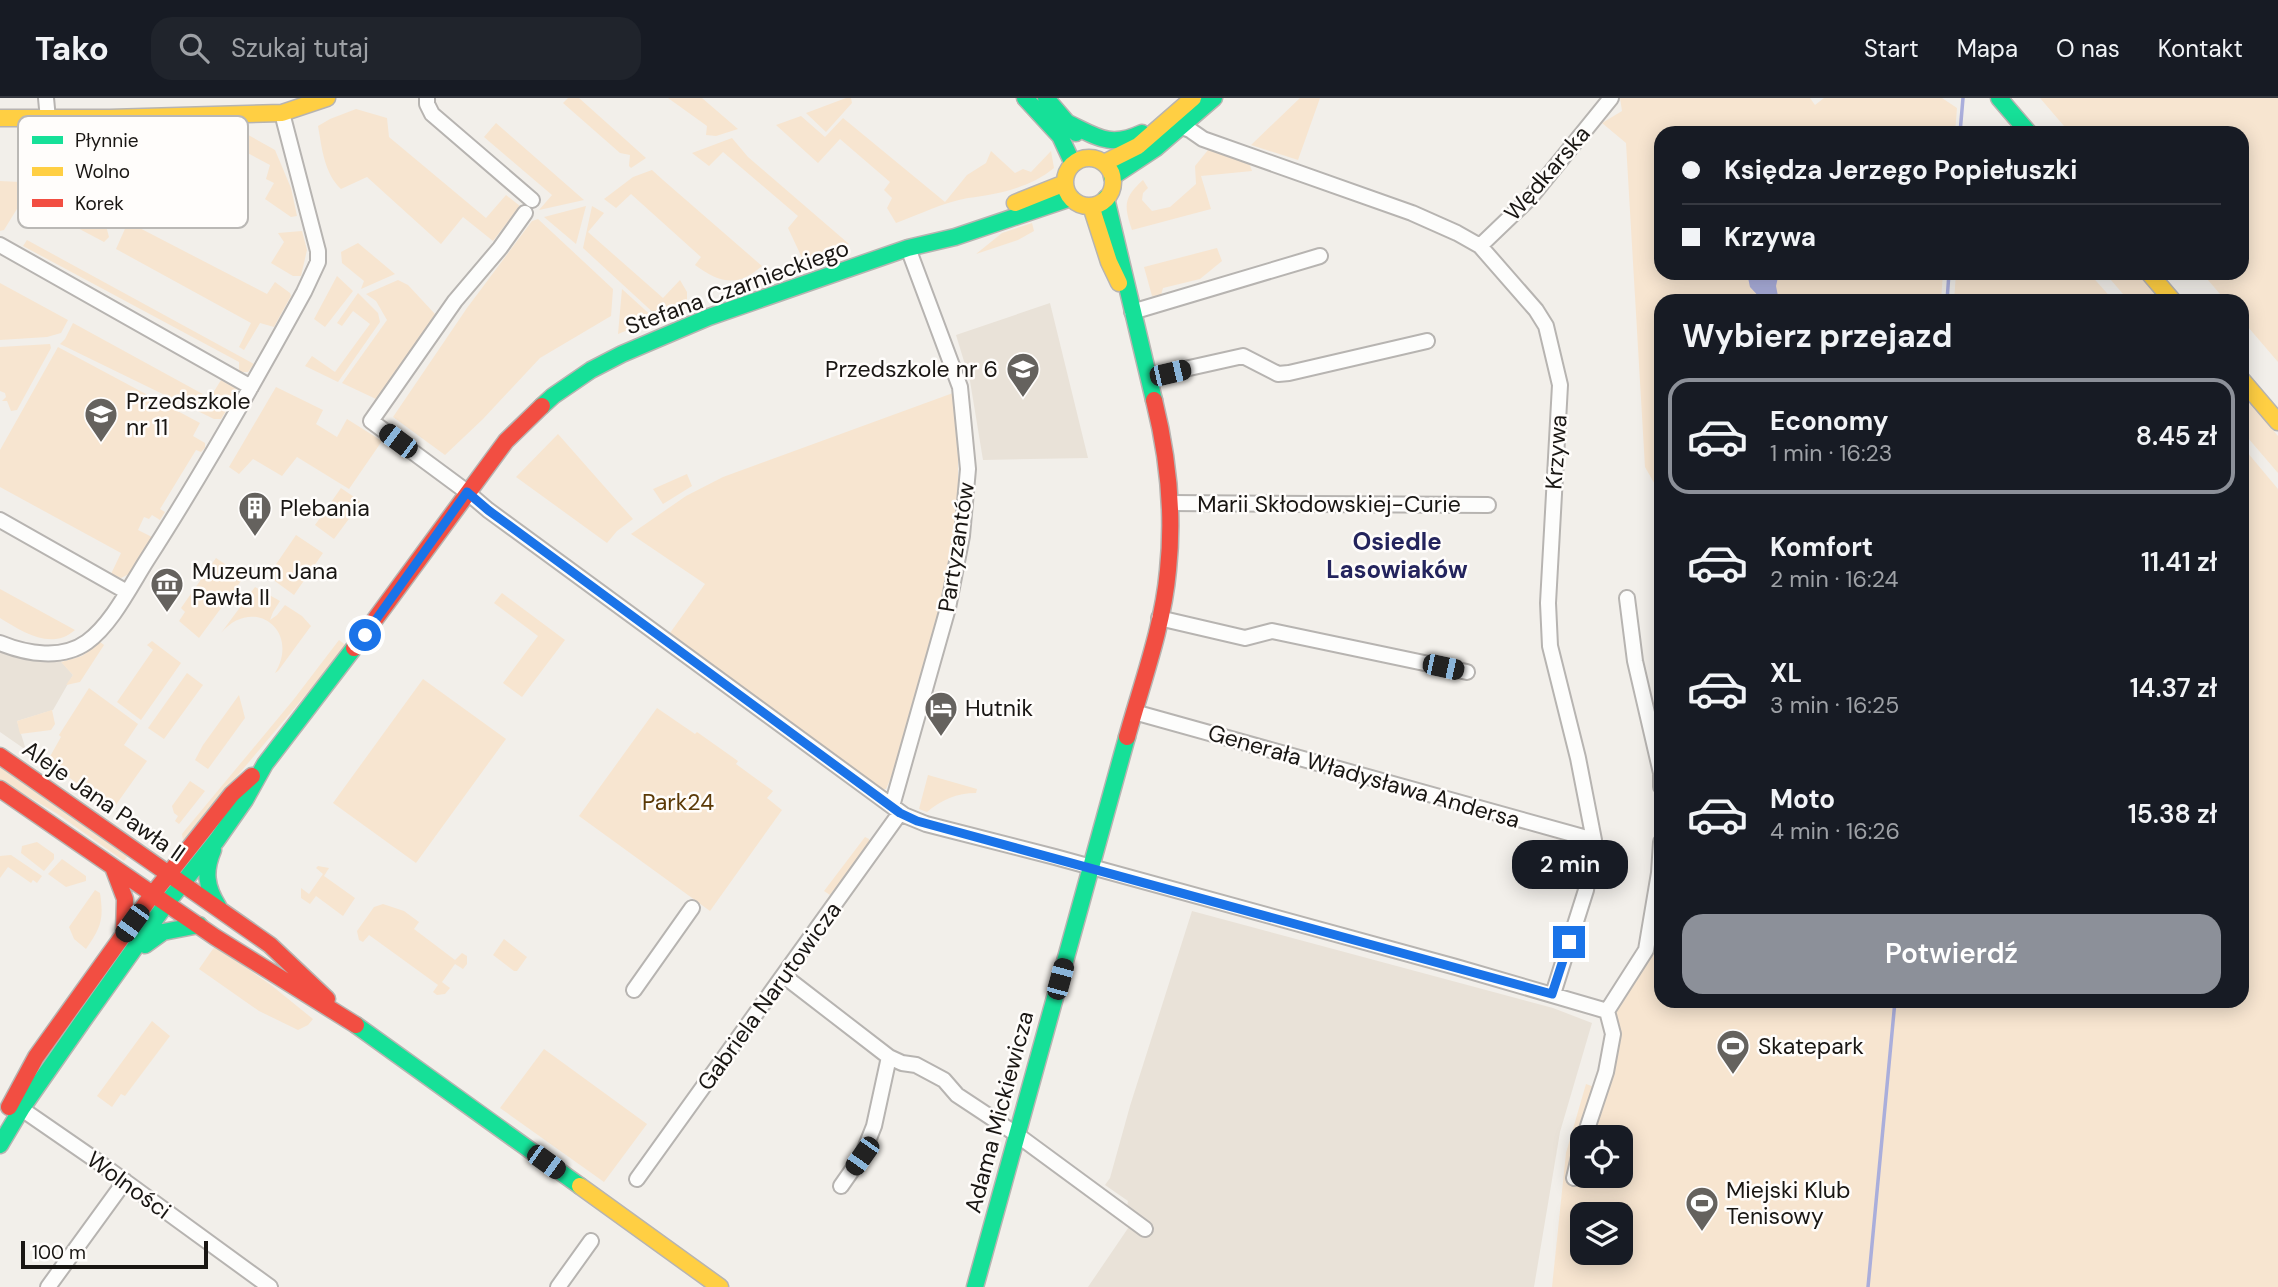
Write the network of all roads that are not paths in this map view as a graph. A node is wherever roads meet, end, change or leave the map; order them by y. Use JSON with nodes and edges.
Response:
{"nodes":[{"id":1,"x":47,"y":98,"type":"edge"},
{"id":2,"x":327,"y":98,"type":"edge"},
{"id":3,"x":427,"y":98,"type":"edge"},
{"id":4,"x":1025,"y":98,"type":"edge"},
{"id":5,"x":1046,"y":98,"type":"edge"},
{"id":6,"x":1193,"y":98,"type":"edge"},
{"id":7,"x":1213,"y":98,"type":"edge"},
{"id":8,"x":1611,"y":98,"type":"edge"},
{"id":9,"x":1999,"y":98,"type":"edge"},
{"id":10,"x":282,"y":113,"type":"junction"},
{"id":11,"x":48,"y":116,"type":"edge"},
{"id":12,"x":201,"y":116,"type":"edge"},
{"id":13,"x":0,"y":118,"type":"edge"},
{"id":14,"x":18,"y":118,"type":"edge"},
{"id":15,"x":1068,"y":123,"type":"junction"},
{"id":16,"x":1165,"y":124,"type":"junction"},
{"id":17,"x":2023,"y":126,"type":"edge"},
{"id":18,"x":1183,"y":127,"type":"junction"},
{"id":19,"x":1073,"y":164,"type":"junction"},
{"id":20,"x":1102,"y":166,"type":"junction"},
{"id":21,"x":1068,"y":190,"type":"junction"},
{"id":22,"x":1099,"y":202,"type":"junction"},
{"id":23,"x":0,"y":245,"type":"edge"},
{"id":24,"x":1480,"y":246,"type":"junction"},
{"id":25,"x":908,"y":248,"type":"junction"},
{"id":26,"x":1320,"y":256,"type":"dead end"},
{"id":27,"x":2155,"y":280,"type":"edge"},
{"id":28,"x":2167,"y":294,"type":"edge"},
{"id":29,"x":1132,"y":312,"type":"junction"},
{"id":30,"x":1427,"y":341,"type":"dead end"},
{"id":31,"x":1149,"y":377,"type":"junction"},
{"id":32,"x":251,"y":387,"type":"junction"},
{"id":33,"x":2249,"y":388,"type":"edge"},
{"id":34,"x":2278,"y":422,"type":"edge"},
{"id":35,"x":467,"y":492,"type":"junction"},
{"id":36,"x":1170,"y":503,"type":"junction"},
{"id":37,"x":1488,"y":505,"type":"dead end"},
{"id":38,"x":0,"y":520,"type":"edge"},
{"id":39,"x":127,"y":592,"type":"junction"},
{"id":40,"x":1627,"y":598,"type":"dead end"},
{"id":41,"x":1159,"y":618,"type":"junction"},
{"id":42,"x":0,"y":643,"type":"edge"},
{"id":43,"x":1467,"y":672,"type":"dead end"},
{"id":44,"x":1134,"y":712,"type":"junction"},
{"id":45,"x":1654,"y":743,"type":"edge"},
{"id":46,"x":0,"y":756,"type":"edge"},
{"id":47,"x":265,"y":764,"type":"junction"},
{"id":48,"x":0,"y":789,"type":"edge"},
{"id":49,"x":896,"y":809,"type":"junction"},
{"id":50,"x":200,"y":834,"type":"junction"},
{"id":51,"x":218,"y":839,"type":"junction"},
{"id":52,"x":1594,"y":840,"type":"junction"},
{"id":53,"x":137,"y":853,"type":"junction"},
{"id":54,"x":1091,"y":868,"type":"junction"},
{"id":55,"x":113,"y":869,"type":"junction"},
{"id":56,"x":175,"y":878,"type":"junction"},
{"id":57,"x":152,"y":895,"type":"junction"},
{"id":58,"x":166,"y":904,"type":"junction"},
{"id":59,"x":1654,"y":906,"type":"edge"},
{"id":60,"x":692,"y":908,"type":"dead end"},
{"id":61,"x":220,"y":910,"type":"junction"},
{"id":62,"x":199,"y":925,"type":"junction"},
{"id":63,"x":123,"y":937,"type":"junction"},
{"id":64,"x":119,"y":970,"type":"junction"},
{"id":65,"x":784,"y":976,"type":"junction"},
{"id":66,"x":635,"y":990,"type":"dead end"},
{"id":67,"x":1552,"y":994,"type":"junction"},
{"id":68,"x":1607,"y":1011,"type":"junction"},
{"id":69,"x":348,"y":1019,"type":"junction"},
{"id":70,"x":889,"y":1057,"type":"junction"},
{"id":71,"x":42,"y":1080,"type":"junction"},
{"id":72,"x":17,"y":1105,"type":"junction"},
{"id":73,"x":0,"y":1121,"type":"edge"},
{"id":74,"x":40,"y":1121,"type":"junction"},
{"id":75,"x":1588,"y":1125,"type":"edge"},
{"id":76,"x":1016,"y":1135,"type":"junction"},
{"id":77,"x":0,"y":1144,"type":"edge"},
{"id":78,"x":637,"y":1179,"type":"dead end"},
{"id":79,"x":125,"y":1181,"type":"junction"},
{"id":80,"x":841,"y":1186,"type":"dead end"},
{"id":81,"x":1145,"y":1229,"type":"dead end"},
{"id":82,"x":591,"y":1241,"type":"dead end"},
{"id":83,"x":48,"y":1287,"type":"edge"},
{"id":84,"x":270,"y":1287,"type":"edge"},
{"id":85,"x":558,"y":1287,"type":"edge"},
{"id":86,"x":720,"y":1287,"type":"edge"},
{"id":87,"x":975,"y":1287,"type":"edge"}],
"edges":[{"from":1,"to":11,"type":"street"},
{"from":2,"to":10,"type":"street"},
{"from":3,"to":35,"type":"street"},
{"from":4,"to":19,"type":"street"},
{"from":5,"to":15,"type":"street"},
{"from":6,"to":16,"type":"street"},
{"from":7,"to":18,"type":"street"},
{"from":8,"to":24,"type":"street","name":"Wędkarska"},
{"from":9,"to":17,"type":"street"},
{"from":10,"to":12,"type":"street"},
{"from":10,"to":32,"type":"street"},
{"from":13,"to":14,"type":"street"},
{"from":15,"to":16,"type":"street"},
{"from":15,"to":20,"type":"street"},
{"from":16,"to":18,"type":"street","name":"Krzywa"},
{"from":16,"to":20,"type":"street"},
{"from":18,"to":20,"type":"street"},
{"from":18,"to":24,"type":"street","name":"Krzywa"},
{"from":19,"to":20,"type":"street"},
{"from":19,"to":21,"type":"street"},
{"from":20,"to":22,"type":"street"},
{"from":21,"to":22,"type":"street"},
{"from":21,"to":25,"type":"street","name":"Stefana Czarnieckiego"},
{"from":22,"to":29,"type":"street","name":"Adama Mickiewicza"},
{"from":23,"to":32,"type":"street"},
{"from":24,"to":52,"type":"street","name":"Krzywa"},
{"from":25,"to":35,"type":"street","name":"Stefana Czarnieckiego"},
{"from":25,"to":49,"type":"street","name":"Partyzantów"},
{"from":26,"to":29,"type":"street"},
{"from":27,"to":28,"type":"street"},
{"from":29,"to":31,"type":"street","name":"Adama Mickiewicza"},
{"from":30,"to":31,"type":"street"},
{"from":31,"to":36,"type":"street","name":"Adama Mickiewicza"},
{"from":32,"to":39,"type":"street"},
{"from":33,"to":34,"type":"street"},
{"from":35,"to":47,"type":"street","name":"Stefana Czarnieckiego"},
{"from":35,"to":49,"type":"street"},
{"from":36,"to":37,"type":"street","name":"Marii Skłodowskiej-Curie"},
{"from":36,"to":41,"type":"street","name":"Adama Mickiewicza"},
{"from":38,"to":39,"type":"street"},
{"from":39,"to":42,"type":"street"},
{"from":40,"to":45,"type":"street"},
{"from":41,"to":43,"type":"street"},
{"from":41,"to":44,"type":"street","name":"Adama Mickiewicza"},
{"from":44,"to":52,"type":"street","name":"Generała Władysława Andersa"},
{"from":44,"to":54,"type":"street","name":"Adama Mickiewicza"},
{"from":46,"to":53,"type":"street","name":"Aleje Jana Pawła II"},
{"from":47,"to":50,"type":"street"},
{"from":47,"to":51,"type":"street"},
{"from":48,"to":55,"type":"street"},
{"from":49,"to":54,"type":"street"},
{"from":49,"to":65,"type":"street","name":"Gabriela Narutowicza"},
{"from":50,"to":53,"type":"street"},
{"from":50,"to":56,"type":"street"},
{"from":51,"to":56,"type":"street"},
{"from":51,"to":61,"type":"street"},
{"from":52,"to":67,"type":"street","name":"Krzywa"},
{"from":53,"to":56,"type":"street","name":"Aleje Jana Pawła II"},
{"from":54,"to":67,"type":"street"},
{"from":54,"to":76,"type":"street","name":"Adama Mickiewicza"},
{"from":55,"to":57,"type":"street"},
{"from":55,"to":63,"type":"street"},
{"from":56,"to":57,"type":"street"},
{"from":56,"to":58,"type":"street"},
{"from":56,"to":61,"type":"street","name":"Aleje Jana Pawła II"},
{"from":57,"to":58,"type":"street"},
{"from":57,"to":63,"type":"street"},
{"from":58,"to":62,"type":"street"},
{"from":58,"to":64,"type":"street"},
{"from":59,"to":68,"type":"street"},
{"from":60,"to":66,"type":"street"},
{"from":61,"to":69,"type":"street","name":"Aleje Jana Pawła II"},
{"from":62,"to":64,"type":"street"},
{"from":62,"to":69,"type":"street"},
{"from":63,"to":72,"type":"street"},
{"from":64,"to":71,"type":"street"},
{"from":65,"to":70,"type":"street"},
{"from":65,"to":78,"type":"street","name":"Gabriela Narutowicza"},
{"from":67,"to":68,"type":"street"},
{"from":68,"to":75,"type":"street"},
{"from":69,"to":86,"type":"street"},
{"from":70,"to":76,"type":"street"},
{"from":70,"to":80,"type":"street"},
{"from":71,"to":72,"type":"street"},
{"from":71,"to":74,"type":"street"},
{"from":72,"to":73,"type":"street"},
{"from":72,"to":74,"type":"street","name":"Wolności"},
{"from":72,"to":77,"type":"street"},
{"from":74,"to":79,"type":"street","name":"Wolności"},
{"from":76,"to":81,"type":"street"},
{"from":76,"to":87,"type":"street","name":"Adama Mickiewicza"},
{"from":79,"to":83,"type":"street"},
{"from":79,"to":84,"type":"street","name":"Wolności"},
{"from":82,"to":85,"type":"street"}]}
